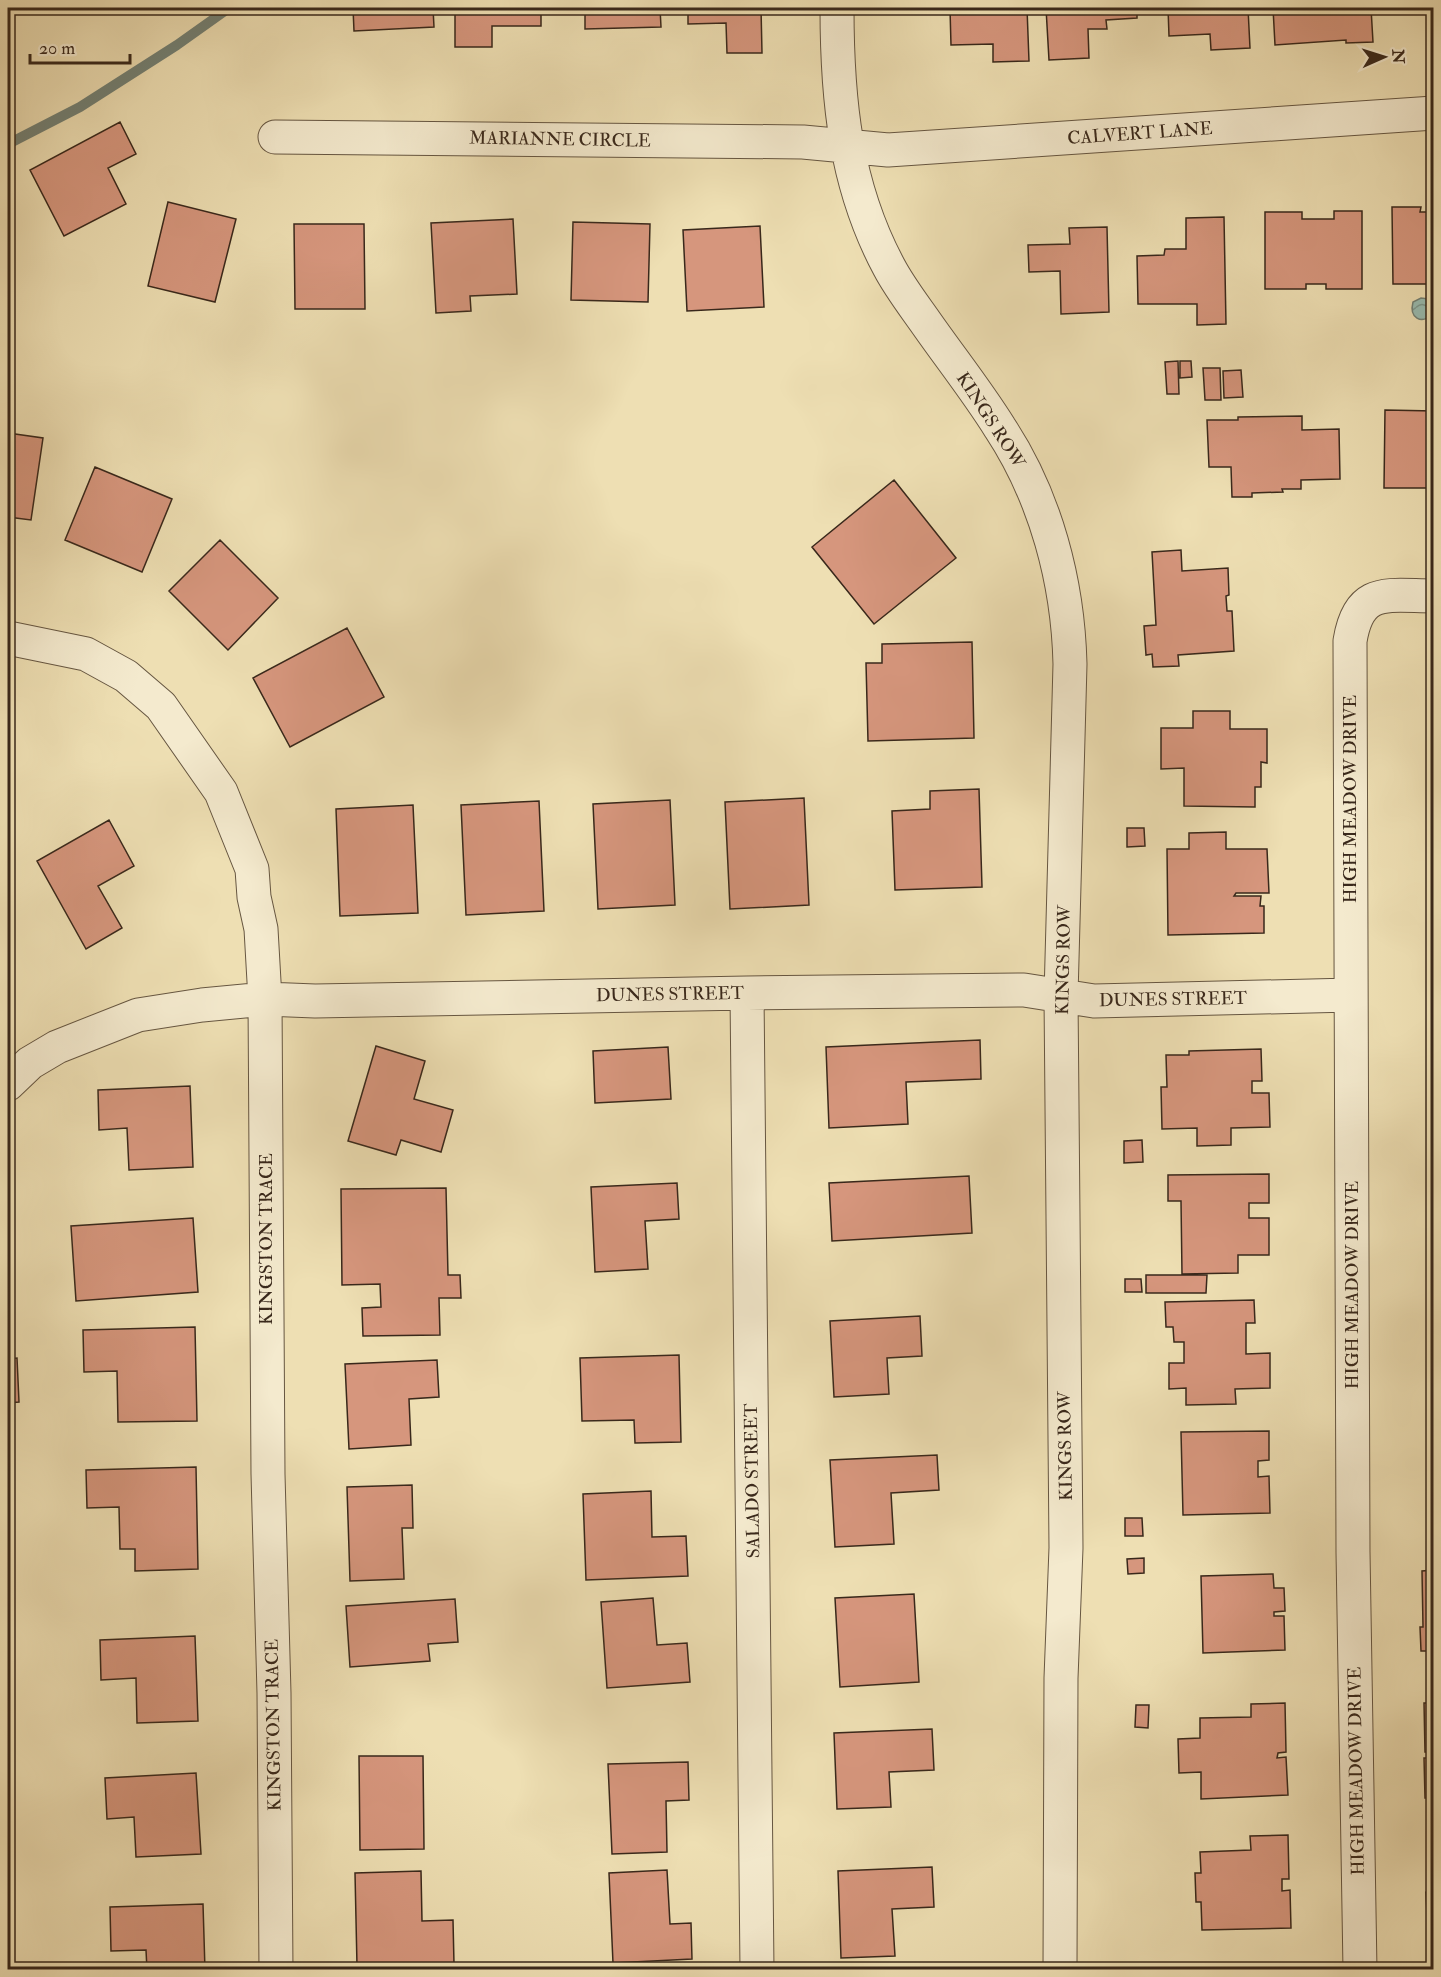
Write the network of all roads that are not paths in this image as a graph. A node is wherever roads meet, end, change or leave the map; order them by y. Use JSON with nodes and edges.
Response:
{"nodes":[{"id":1,"x":837,"y":8,"type":"edge"},
{"id":2,"x":1434,"y":113,"type":"edge"},
{"id":3,"x":275,"y":137,"type":"dead end"},
{"id":4,"x":846,"y":146,"type":"junction"},
{"id":5,"x":1434,"y":596,"type":"edge"},
{"id":6,"x":8,"y":638,"type":"edge"},
{"id":7,"x":747,"y":993,"type":"junction"},
{"id":8,"x":1351,"y":995,"type":"junction"},
{"id":9,"x":1061,"y":996,"type":"junction"},
{"id":10,"x":265,"y":999,"type":"junction"},
{"id":11,"x":8,"y":1084,"type":"edge"},
{"id":12,"x":276,"y":1970,"type":"edge"},
{"id":13,"x":757,"y":1970,"type":"edge"},
{"id":14,"x":1060,"y":1970,"type":"edge"},
{"id":15,"x":1360,"y":1970,"type":"edge"}],
"edges":[{"from":1,"to":4,"type":"street","name":"KINGS ROW"},
{"from":2,"to":4,"type":"street","name":"CALVERT LANE"},
{"from":3,"to":4,"type":"street","name":"MARIANNE CIRCLE"},
{"from":4,"to":9,"type":"street","name":"KINGS ROW"},
{"from":5,"to":8,"type":"street","name":"HIGH MEADOW DRIVE"},
{"from":6,"to":10,"type":"street","name":"KINGSTON TRACE"},
{"from":7,"to":9,"type":"street","name":"DUNES STREET"},
{"from":7,"to":10,"type":"street","name":"DUNES STREET"},
{"from":7,"to":13,"type":"street","name":"SALADO STREET"},
{"from":8,"to":9,"type":"street","name":"DUNES STREET"},
{"from":8,"to":15,"type":"street","name":"HIGH MEADOW DRIVE"},
{"from":9,"to":14,"type":"street","name":"KINGS ROW"},
{"from":10,"to":11,"type":"street","name":"DUNES STREET"},
{"from":10,"to":12,"type":"street","name":"KINGSTON TRACE"}]}
